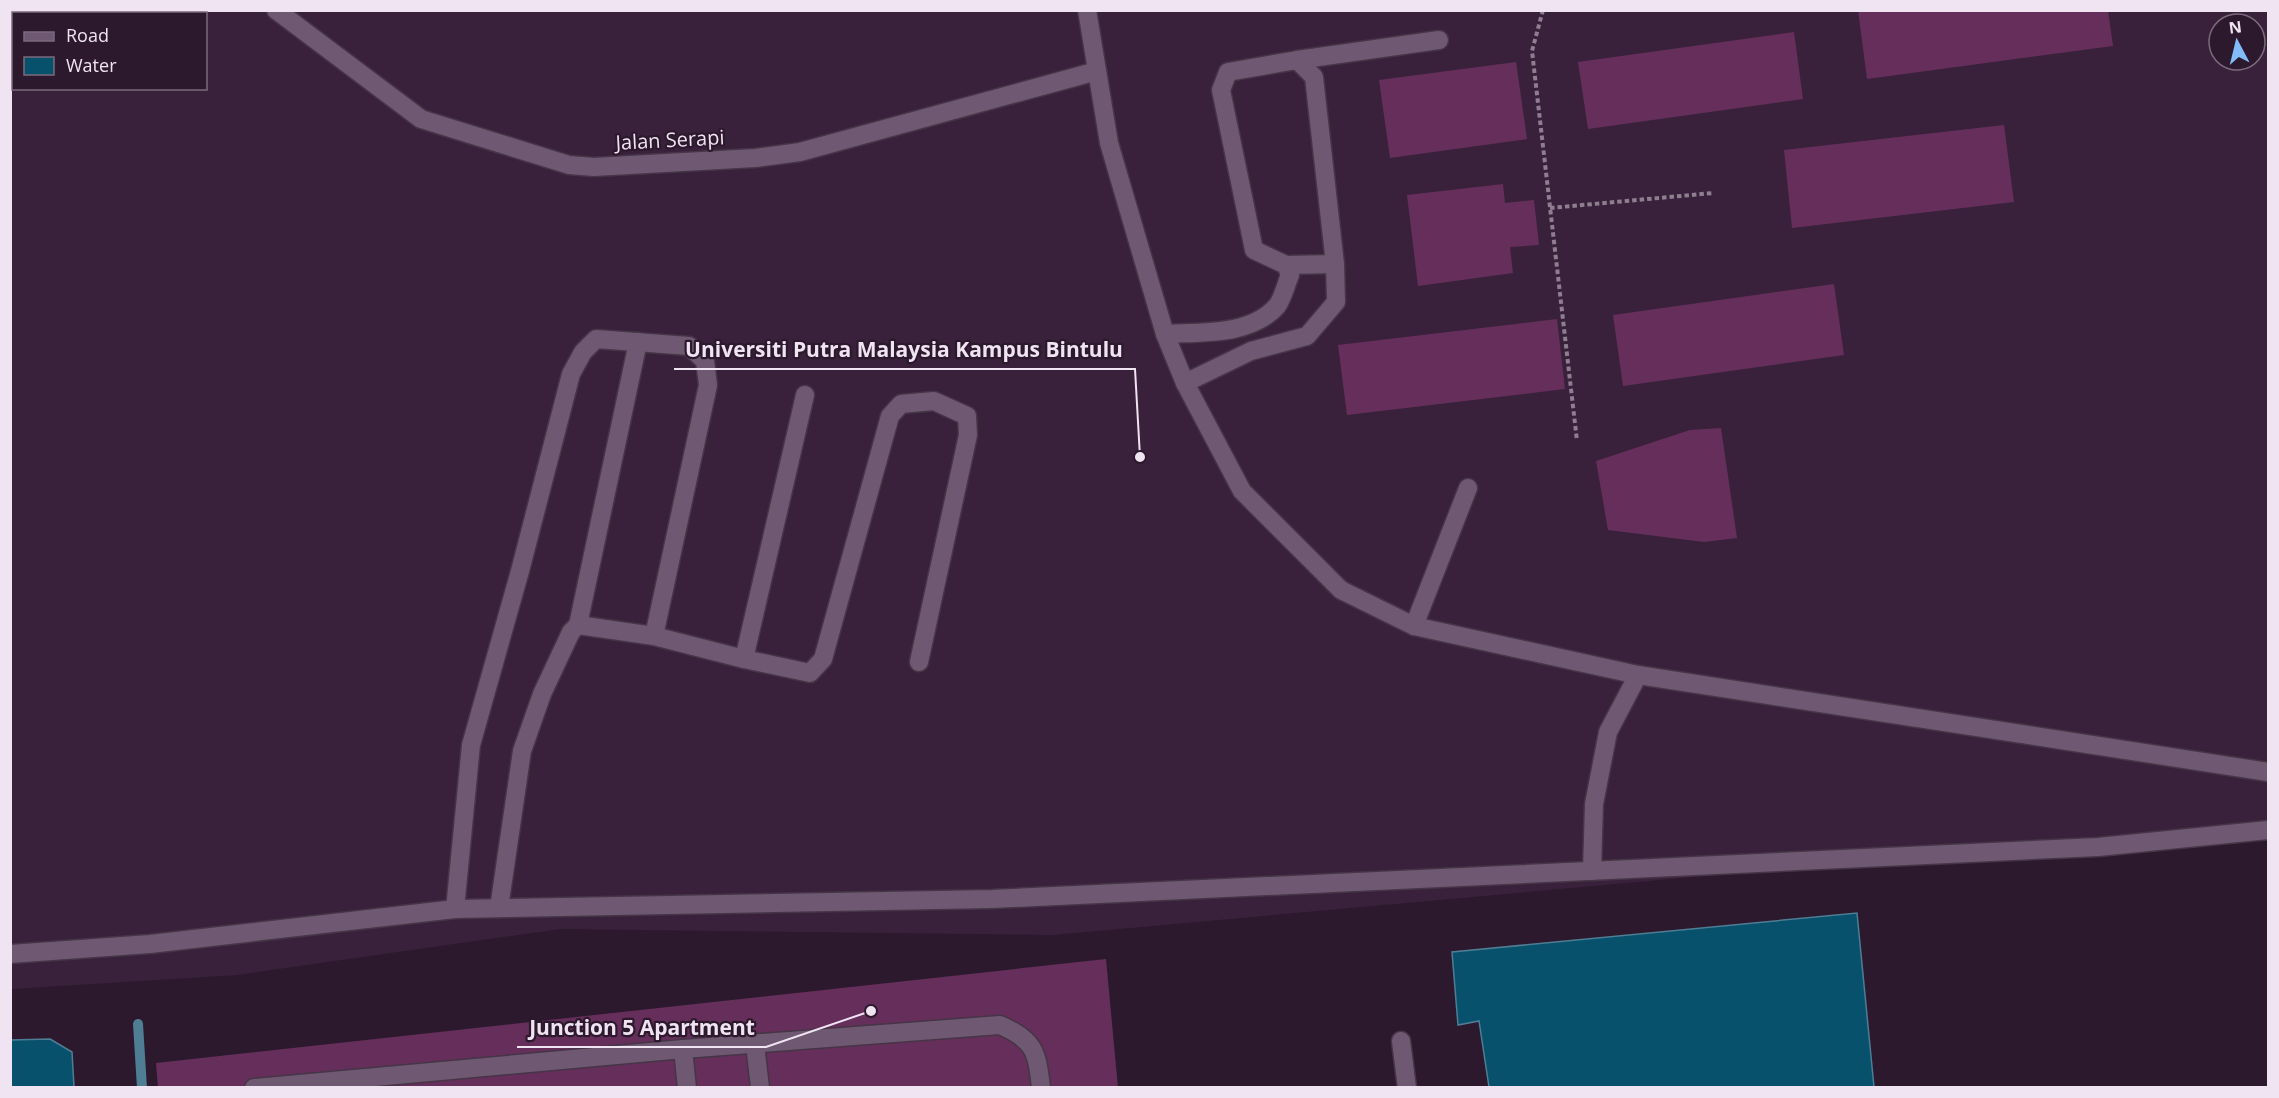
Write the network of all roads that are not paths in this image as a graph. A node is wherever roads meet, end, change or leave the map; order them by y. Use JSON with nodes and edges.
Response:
{"nodes":[{"id":1,"x":1087,"y":10,"type":"edge"},
{"id":2,"x":279,"y":13,"type":"edge"},
{"id":3,"x":1438,"y":40,"type":"dead end"},
{"id":4,"x":1297,"y":60,"type":"junction"},
{"id":5,"x":1097,"y":71,"type":"junction"},
{"id":6,"x":1335,"y":264,"type":"junction"},
{"id":7,"x":1286,"y":265,"type":"junction"},
{"id":8,"x":1165,"y":334,"type":"junction"},
{"id":9,"x":638,"y":342,"type":"junction"},
{"id":10,"x":1185,"y":383,"type":"junction"},
{"id":11,"x":805,"y":395,"type":"dead end"},
{"id":12,"x":1468,"y":488,"type":"dead end"},
{"id":13,"x":578,"y":626,"type":"junction"},
{"id":14,"x":1414,"y":626,"type":"junction"},
{"id":15,"x":654,"y":636,"type":"junction"},
{"id":16,"x":744,"y":659,"type":"junction"},
{"id":17,"x":919,"y":662,"type":"dead end"},
{"id":18,"x":1638,"y":675,"type":"junction"},
{"id":19,"x":2268,"y":772,"type":"edge"},
{"id":20,"x":2268,"y":830,"type":"edge"},
{"id":21,"x":1592,"y":871,"type":"junction"},
{"id":22,"x":499,"y":908,"type":"junction"},
{"id":23,"x":455,"y":909,"type":"junction"},
{"id":24,"x":10,"y":954,"type":"edge"},
{"id":25,"x":1401,"y":1041,"type":"dead end"},
{"id":26,"x":755,"y":1044,"type":"junction"},
{"id":27,"x":683,"y":1049,"type":"junction"},
{"id":28,"x":261,"y":1087,"type":"edge"},
{"id":29,"x":687,"y":1088,"type":"edge"},
{"id":30,"x":760,"y":1088,"type":"edge"},
{"id":31,"x":1041,"y":1088,"type":"edge"},
{"id":32,"x":1407,"y":1088,"type":"edge"}],
"edges":[{"from":1,"to":5,"type":"street"},
{"from":2,"to":5,"type":"street","name":"Jalan Serapi"},
{"from":3,"to":4,"type":"street"},
{"from":4,"to":6,"type":"street"},
{"from":4,"to":7,"type":"street"},
{"from":5,"to":8,"type":"street"},
{"from":6,"to":7,"type":"street"},
{"from":6,"to":10,"type":"street"},
{"from":7,"to":8,"type":"street"},
{"from":8,"to":10,"type":"street"},
{"from":9,"to":13,"type":"street"},
{"from":9,"to":15,"type":"street"},
{"from":9,"to":23,"type":"street"},
{"from":10,"to":14,"type":"street"},
{"from":11,"to":16,"type":"street"},
{"from":12,"to":14,"type":"street"},
{"from":13,"to":15,"type":"street"},
{"from":13,"to":22,"type":"street"},
{"from":14,"to":18,"type":"street"},
{"from":15,"to":16,"type":"street"},
{"from":16,"to":17,"type":"street"},
{"from":18,"to":19,"type":"street"},
{"from":18,"to":21,"type":"street"},
{"from":20,"to":21,"type":"street"},
{"from":21,"to":22,"type":"street"},
{"from":22,"to":23,"type":"street"},
{"from":23,"to":24,"type":"street"},
{"from":25,"to":32,"type":"street"},
{"from":26,"to":27,"type":"street"},
{"from":26,"to":30,"type":"street"},
{"from":26,"to":31,"type":"street"},
{"from":27,"to":28,"type":"street"},
{"from":27,"to":29,"type":"street"}]}
